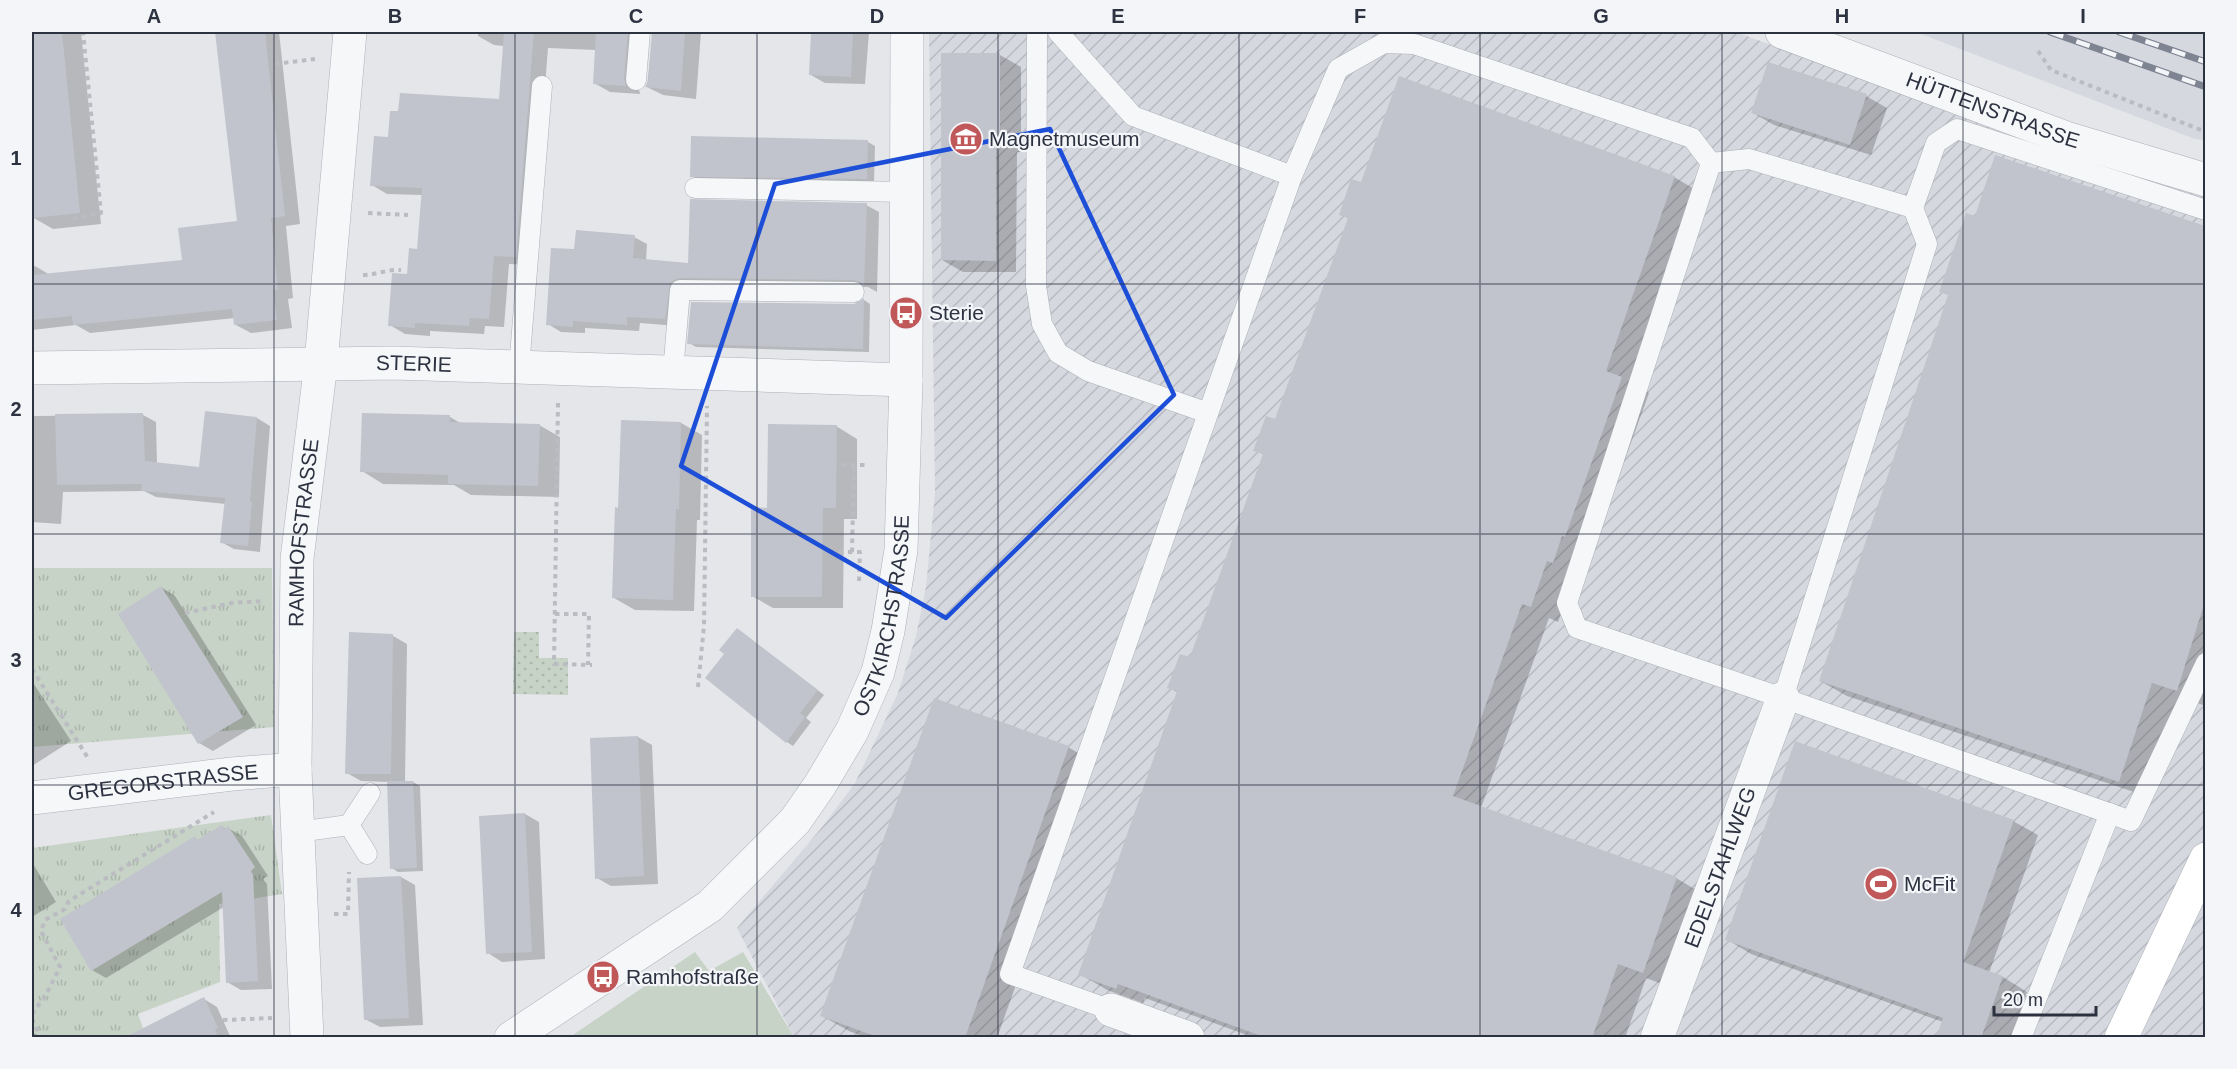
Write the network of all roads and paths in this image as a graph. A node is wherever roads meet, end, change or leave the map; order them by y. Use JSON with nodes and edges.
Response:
{"nodes":[{"id":1,"x":83,"y":32,"type":"edge"},
{"id":2,"x":350,"y":32,"type":"edge"},
{"id":3,"x":640,"y":32,"type":"edge"},
{"id":4,"x":907,"y":32,"type":"edge"},
{"id":5,"x":1037,"y":32,"type":"edge"},
{"id":6,"x":1058,"y":32,"type":"edge"},
{"id":7,"x":1782,"y":32,"type":"edge"},
{"id":8,"x":2038,"y":51,"type":"dead end"},
{"id":9,"x":636,"y":80,"type":"dead end"},
{"id":10,"x":542,"y":86,"type":"dead end"},
{"id":11,"x":2205,"y":132,"type":"edge"},
{"id":12,"x":1711,"y":163,"type":"junction"},
{"id":13,"x":1292,"y":176,"type":"junction"},
{"id":14,"x":2205,"y":180,"type":"edge"},
{"id":15,"x":695,"y":188,"type":"dead end"},
{"id":16,"x":907,"y":192,"type":"junction"},
{"id":17,"x":1913,"y":208,"type":"junction"},
{"id":18,"x":2205,"y":210,"type":"edge"},
{"id":19,"x":73,"y":219,"type":"dead end"},
{"id":20,"x":854,"y":292,"type":"dead end"},
{"id":21,"x":321,"y":363,"type":"junction"},
{"id":22,"x":32,"y":368,"type":"edge"},
{"id":23,"x":519,"y":368,"type":"junction"},
{"id":24,"x":558,"y":369,"type":"junction"},
{"id":25,"x":673,"y":372,"type":"junction"},
{"id":26,"x":707,"y":374,"type":"junction"},
{"id":27,"x":906,"y":380,"type":"junction"},
{"id":28,"x":1208,"y":413,"type":"junction"},
{"id":29,"x":854,"y":465,"type":"dead end"},
{"id":30,"x":852,"y":552,"type":"dead end"},
{"id":31,"x":296,"y":598,"type":"junction"},
{"id":32,"x":185,"y":613,"type":"dead end"},
{"id":33,"x":555,"y":614,"type":"junction"},
{"id":34,"x":2205,"y":663,"type":"edge"},
{"id":35,"x":32,"y":669,"type":"edge"},
{"id":36,"x":698,"y":687,"type":"dead end"},
{"id":37,"x":1784,"y":698,"type":"junction"},
{"id":38,"x":295,"y":769,"type":"junction"},
{"id":39,"x":232,"y":774,"type":"junction"},
{"id":40,"x":108,"y":789,"type":"junction"},
{"id":41,"x":370,"y":793,"type":"dead end"},
{"id":42,"x":32,"y":798,"type":"edge"},
{"id":43,"x":2110,"y":813,"type":"junction"},
{"id":44,"x":349,"y":825,"type":"junction"},
{"id":45,"x":298,"y":832,"type":"junction"},
{"id":46,"x":367,"y":854,"type":"joint"},
{"id":47,"x":2205,"y":859,"type":"edge"},
{"id":48,"x":341,"y":914,"type":"dead end"},
{"id":49,"x":1111,"y":1010,"type":"joint"},
{"id":50,"x":32,"y":1014,"type":"edge"},
{"id":51,"x":32,"y":1019,"type":"edge"},
{"id":52,"x":223,"y":1020,"type":"dead end"},
{"id":53,"x":306,"y":1027,"type":"edge"},
{"id":54,"x":41,"y":1038,"type":"edge"},
{"id":55,"x":511,"y":1038,"type":"edge"},
{"id":56,"x":1188,"y":1038,"type":"edge"},
{"id":57,"x":1658,"y":1038,"type":"edge"},
{"id":58,"x":2020,"y":1038,"type":"edge"},
{"id":59,"x":2121,"y":1038,"type":"edge"}],
"edges":[{"from":1,"to":19,"type":"path"},
{"from":2,"to":21,"type":"street","name":"RAMHOFSTRASSE"},
{"from":3,"to":9,"type":"lane"},
{"from":4,"to":16,"type":"street","name":"OSTKIRCHSTRASSE"},
{"from":5,"to":28,"type":"lane"},
{"from":6,"to":13,"type":"lane"},
{"from":7,"to":14,"type":"street","name":"HÜTTENSTRASSE"},
{"from":8,"to":11,"type":"path"},
{"from":10,"to":23,"type":"lane"},
{"from":12,"to":13,"type":"lane"},
{"from":12,"to":17,"type":"lane"},
{"from":12,"to":37,"type":"lane"},
{"from":13,"to":28,"type":"lane"},
{"from":15,"to":16,"type":"lane"},
{"from":16,"to":27,"type":"street","name":"OSTKIRCHSTRASSE"},
{"from":17,"to":18,"type":"lane"},
{"from":17,"to":37,"type":"lane"},
{"from":20,"to":25,"type":"lane"},
{"from":21,"to":22,"type":"street","name":"STERIE"},
{"from":21,"to":23,"type":"street","name":"STERIE"},
{"from":21,"to":31,"type":"street","name":"RAMHOFSTRASSE"},
{"from":23,"to":24,"type":"street","name":"STERIE"},
{"from":24,"to":25,"type":"street","name":"STERIE"},
{"from":24,"to":33,"type":"path"},
{"from":25,"to":26,"type":"street","name":"STERIE"},
{"from":26,"to":27,"type":"street","name":"STERIE"},
{"from":26,"to":36,"type":"path"},
{"from":27,"to":55,"type":"street","name":"OSTKIRCHSTRASSE"},
{"from":28,"to":49,"type":"lane"},
{"from":29,"to":30,"type":"path"},
{"from":31,"to":32,"type":"path"},
{"from":31,"to":38,"type":"street","name":"RAMHOFSTRASSE"},
{"from":33,"to":33,"type":"path"},
{"from":34,"to":43,"type":"lane"},
{"from":35,"to":40,"type":"path"},
{"from":37,"to":43,"type":"lane"},
{"from":37,"to":57,"type":"street","name":"EDELSTAHLWEG"},
{"from":38,"to":39,"type":"street","name":"GREGORSTRASSE"},
{"from":38,"to":45,"type":"street","name":"RAMHOFSTRASSE"},
{"from":39,"to":40,"type":"street","name":"GREGORSTRASSE"},
{"from":39,"to":50,"type":"path"},
{"from":40,"to":42,"type":"street","name":"GREGORSTRASSE"},
{"from":41,"to":44,"type":"lane"},
{"from":43,"to":58,"type":"lane"},
{"from":44,"to":45,"type":"lane"},
{"from":44,"to":46,"type":"lane"},
{"from":45,"to":53,"type":"street","name":"RAMHOFSTRASSE"},
{"from":46,"to":48,"type":"path"},
{"from":47,"to":59,"type":"main road"},
{"from":49,"to":56,"type":"street"},
{"from":51,"to":54,"type":"path"},
{"from":52,"to":53,"type":"path"}]}
